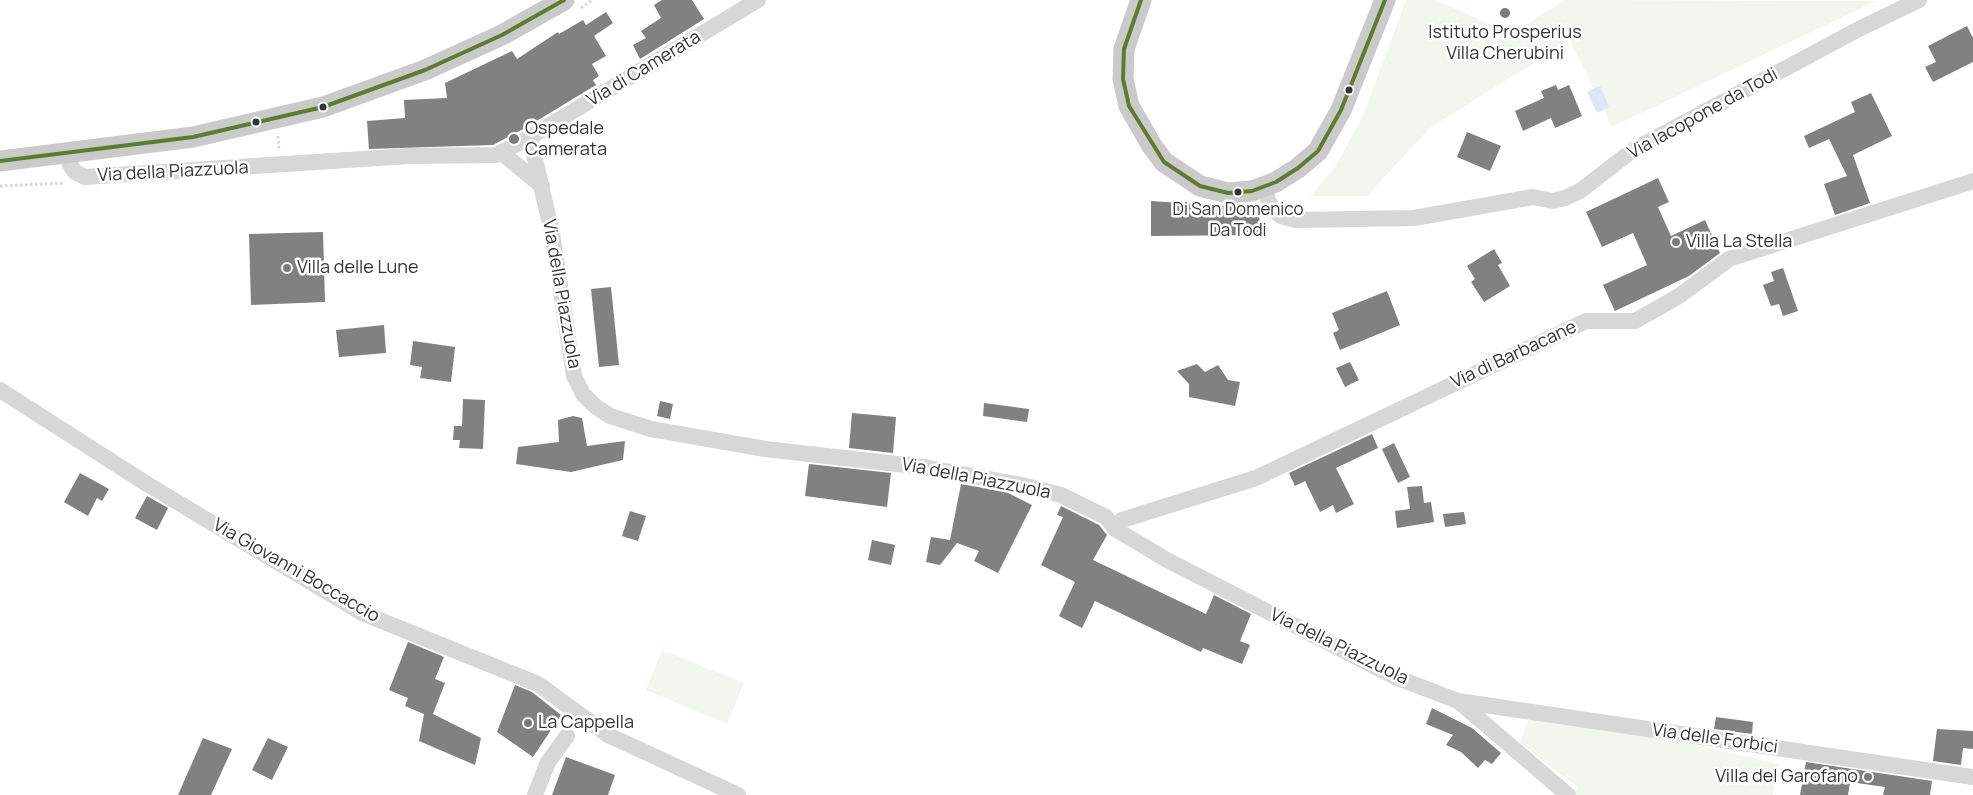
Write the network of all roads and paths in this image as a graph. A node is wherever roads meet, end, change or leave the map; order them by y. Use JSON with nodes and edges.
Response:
{"nodes":[{"id":1,"x":564,"y":0,"type":"edge"},
{"id":2,"x":758,"y":0,"type":"edge"},
{"id":3,"x":1141,"y":0,"type":"edge"},
{"id":4,"x":1385,"y":0,"type":"edge"},
{"id":5,"x":1919,"y":0,"type":"edge"},
{"id":6,"x":530,"y":138,"type":"junction"},
{"id":7,"x":67,"y":152,"type":"junction"},
{"id":8,"x":502,"y":153,"type":"junction"},
{"id":9,"x":0,"y":161,"type":"edge"},
{"id":10,"x":1973,"y":181,"type":"edge"},
{"id":11,"x":65,"y":183,"type":"dead end"},
{"id":12,"x":0,"y":186,"type":"edge"},
{"id":13,"x":542,"y":186,"type":"junction"},
{"id":14,"x":1263,"y":187,"type":"junction"},
{"id":15,"x":0,"y":390,"type":"edge"},
{"id":16,"x":1115,"y":529,"type":"junction"},
{"id":17,"x":1458,"y":701,"type":"junction"},
{"id":18,"x":567,"y":736,"type":"dead end"},
{"id":19,"x":1973,"y":777,"type":"edge"},
{"id":20,"x":535,"y":795,"type":"edge"},
{"id":21,"x":738,"y":795,"type":"edge"},
{"id":22,"x":1568,"y":795,"type":"edge"}],
"edges":[{"from":1,"to":7,"type":"main road"},
{"from":2,"to":6,"type":"street","name":"Via di Camerata"},
{"from":3,"to":14,"type":"main road"},
{"from":4,"to":14,"type":"main road"},
{"from":5,"to":14,"type":"street","name":"Via Iacopone da Todi"},
{"from":6,"to":8,"type":"street","name":"Via della Piazzuola"},
{"from":6,"to":13,"type":"street","name":"Via della Piazzuola"},
{"from":7,"to":8,"type":"street","name":"Via della Piazzuola"},
{"from":7,"to":9,"type":"main road"},
{"from":8,"to":13,"type":"street"},
{"from":10,"to":16,"type":"street","name":"Via di Barbacane"},
{"from":11,"to":12,"type":"path"},
{"from":13,"to":16,"type":"street","name":"Via della Piazzuola"},
{"from":15,"to":21,"type":"street","name":"Via Giovanni Boccaccio"},
{"from":16,"to":17,"type":"street","name":"Via della Piazzuola"},
{"from":17,"to":19,"type":"street","name":"Via delle Forbici"},
{"from":17,"to":22,"type":"street","name":"Via della Piazzuola"},
{"from":18,"to":20,"type":"street"}]}
